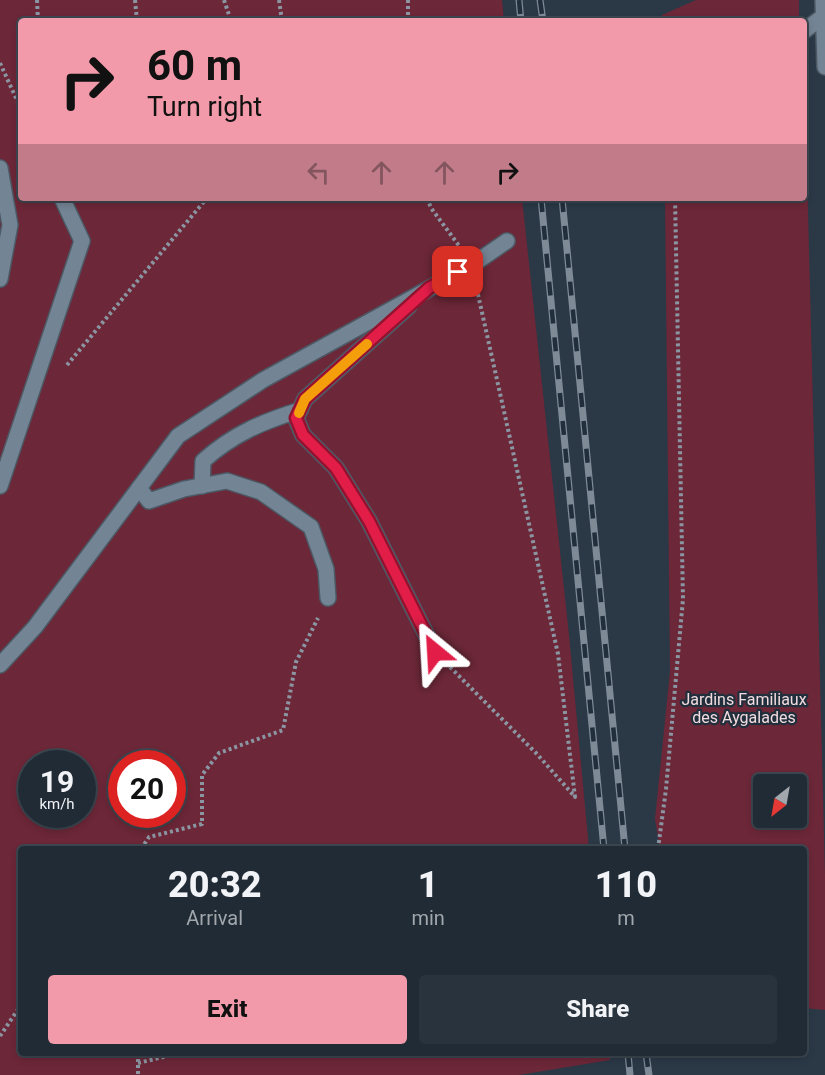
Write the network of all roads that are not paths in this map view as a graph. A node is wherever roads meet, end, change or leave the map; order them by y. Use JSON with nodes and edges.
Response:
{"nodes":[{"id":1,"x":824,"y":10,"type":"edge"},
{"id":2,"x":807,"y":28,"type":"edge"},
{"id":3,"x":825,"y":67,"type":"edge"},
{"id":4,"x":0,"y":168,"type":"edge"},
{"id":5,"x":63,"y":201,"type":"edge"},
{"id":6,"x":507,"y":241,"type":"dead end"},
{"id":7,"x":0,"y":279,"type":"edge"},
{"id":8,"x":429,"y":288,"type":"junction"},
{"id":9,"x":300,"y":410,"type":"junction"},
{"id":10,"x":0,"y":486,"type":"edge"},
{"id":11,"x":202,"y":486,"type":"junction"},
{"id":12,"x":139,"y":488,"type":"junction"},
{"id":13,"x":328,"y":598,"type":"road end"},
{"id":14,"x":435,"y":652,"type":"road end"},
{"id":15,"x":0,"y":666,"type":"edge"}],
"edges":[{"from":1,"to":2,"type":"main road"},
{"from":1,"to":3,"type":"main road"},
{"from":4,"to":7,"type":"main road"},
{"from":5,"to":10,"type":"main road"},
{"from":6,"to":8,"type":"main road"},
{"from":8,"to":9,"type":"main road"},
{"from":8,"to":12,"type":"main road"},
{"from":9,"to":11,"type":"main road"},
{"from":9,"to":14,"type":"main road"},
{"from":11,"to":12,"type":"main road"},
{"from":11,"to":13,"type":"main road"},
{"from":12,"to":15,"type":"main road"}]}
